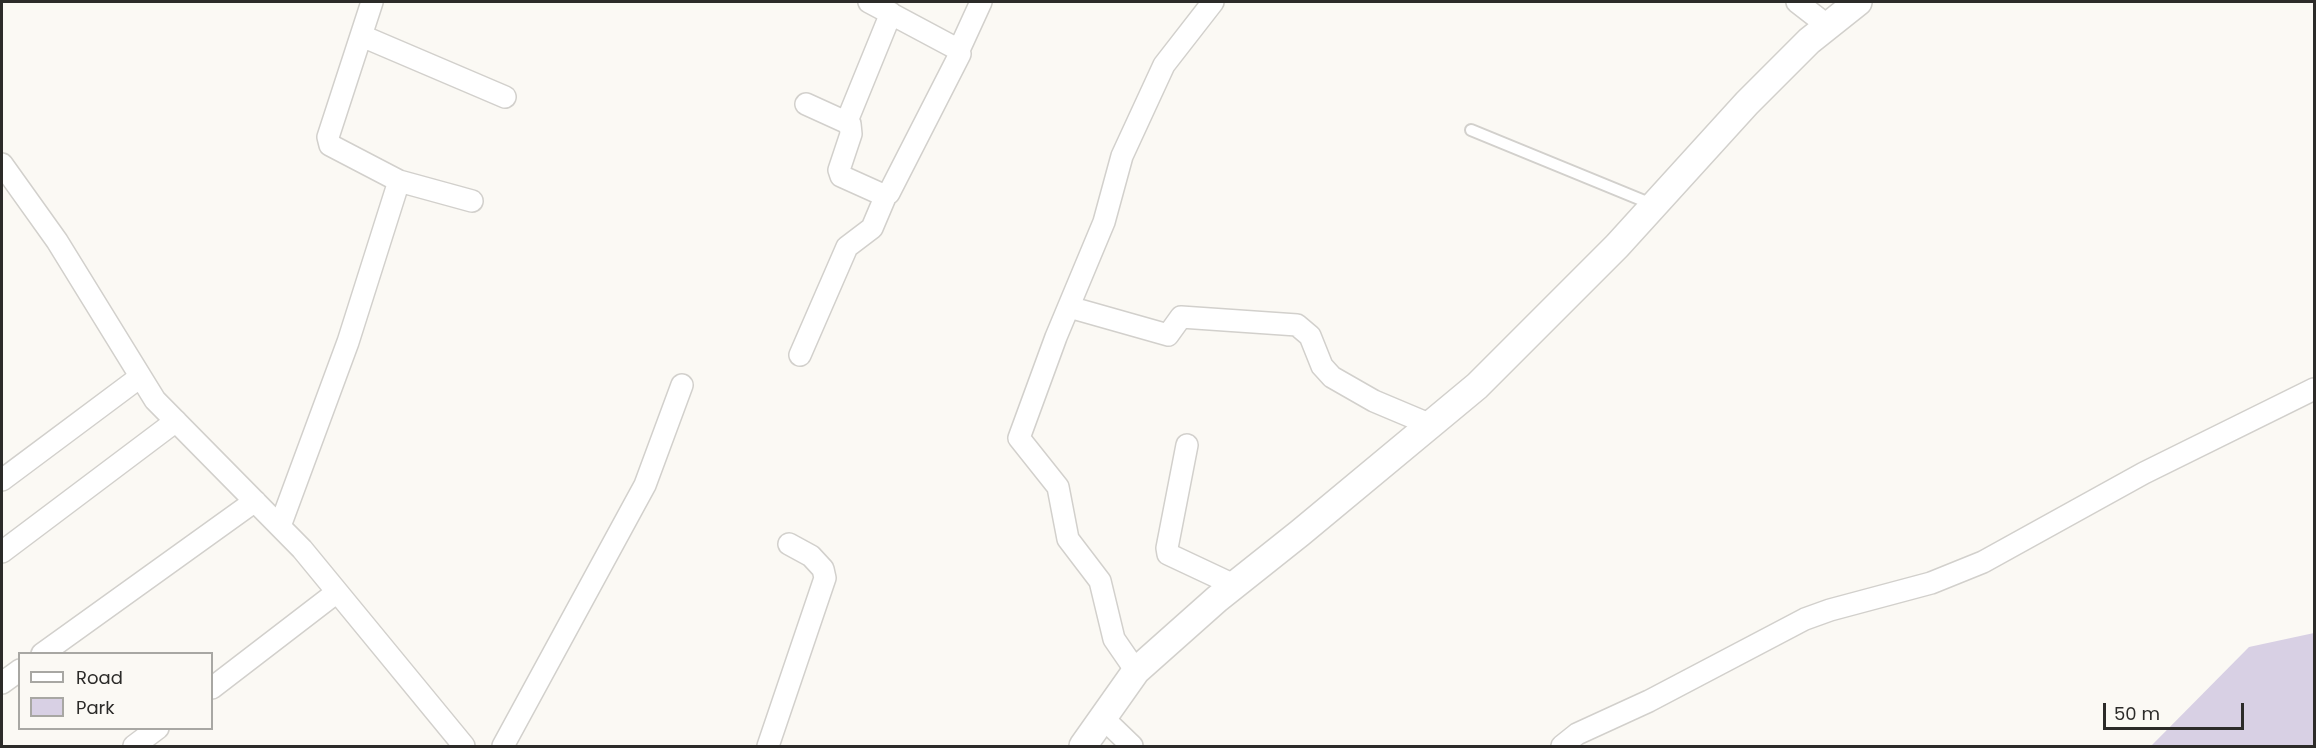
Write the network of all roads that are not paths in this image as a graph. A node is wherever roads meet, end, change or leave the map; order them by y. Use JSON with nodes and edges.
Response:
{"nodes":[{"id":1,"x":372,"y":2,"type":"edge"},
{"id":2,"x":869,"y":2,"type":"edge"},
{"id":3,"x":981,"y":2,"type":"edge"},
{"id":4,"x":1213,"y":2,"type":"edge"},
{"id":5,"x":1797,"y":2,"type":"edge"},
{"id":6,"x":1858,"y":2,"type":"edge"},
{"id":7,"x":891,"y":13,"type":"junction"},
{"id":8,"x":1828,"y":26,"type":"junction"},
{"id":9,"x":362,"y":36,"type":"junction"},
{"id":10,"x":959,"y":50,"type":"junction"},
{"id":11,"x":505,"y":98,"type":"dead end"},
{"id":12,"x":806,"y":104,"type":"dead end"},
{"id":13,"x":847,"y":121,"type":"junction"},
{"id":14,"x":1471,"y":130,"type":"dead end"},
{"id":15,"x":2,"y":164,"type":"edge"},
{"id":16,"x":399,"y":181,"type":"junction"},
{"id":17,"x":886,"y":195,"type":"junction"},
{"id":18,"x":472,"y":201,"type":"dead end"},
{"id":19,"x":1654,"y":205,"type":"junction"},
{"id":20,"x":1069,"y":307,"type":"junction"},
{"id":21,"x":800,"y":355,"type":"dead end"},
{"id":22,"x":140,"y":377,"type":"junction"},
{"id":23,"x":682,"y":385,"type":"dead end"},
{"id":24,"x":2314,"y":389,"type":"edge"},
{"id":25,"x":176,"y":421,"type":"junction"},
{"id":26,"x":1431,"y":425,"type":"junction"},
{"id":27,"x":1187,"y":445,"type":"dead end"},
{"id":28,"x":2,"y":480,"type":"edge"},
{"id":29,"x":255,"y":501,"type":"junction"},
{"id":30,"x":280,"y":526,"type":"junction"},
{"id":31,"x":789,"y":543,"type":"dead end"},
{"id":32,"x":2,"y":552,"type":"edge"},
{"id":33,"x":1234,"y":585,"type":"junction"},
{"id":34,"x":337,"y":592,"type":"junction"},
{"id":35,"x":45,"y":652,"type":"edge"},
{"id":36,"x":1136,"y":670,"type":"junction"},
{"id":37,"x":18,"y":671,"type":"edge"},
{"id":38,"x":2,"y":683,"type":"edge"},
{"id":39,"x":213,"y":686,"type":"edge"},
{"id":40,"x":1103,"y":718,"type":"junction"},
{"id":41,"x":157,"y":730,"type":"edge"},
{"id":42,"x":134,"y":747,"type":"edge"},
{"id":43,"x":464,"y":747,"type":"edge"},
{"id":44,"x":503,"y":747,"type":"edge"},
{"id":45,"x":768,"y":747,"type":"edge"},
{"id":46,"x":1083,"y":747,"type":"edge"},
{"id":47,"x":1132,"y":747,"type":"edge"},
{"id":48,"x":1562,"y":747,"type":"edge"}],
"edges":[{"from":1,"to":9,"type":"street"},
{"from":2,"to":7,"type":"street"},
{"from":3,"to":10,"type":"street"},
{"from":4,"to":20,"type":"street"},
{"from":5,"to":8,"type":"street"},
{"from":6,"to":8,"type":"street"},
{"from":7,"to":10,"type":"street"},
{"from":7,"to":13,"type":"street"},
{"from":8,"to":19,"type":"street"},
{"from":9,"to":11,"type":"street"},
{"from":9,"to":16,"type":"street"},
{"from":10,"to":17,"type":"street"},
{"from":12,"to":13,"type":"street"},
{"from":13,"to":17,"type":"street"},
{"from":14,"to":19,"type":"lane"},
{"from":15,"to":22,"type":"street"},
{"from":16,"to":18,"type":"street"},
{"from":16,"to":30,"type":"street"},
{"from":17,"to":21,"type":"street"},
{"from":19,"to":26,"type":"street"},
{"from":20,"to":26,"type":"street"},
{"from":20,"to":36,"type":"street"},
{"from":22,"to":25,"type":"street"},
{"from":22,"to":28,"type":"street"},
{"from":23,"to":44,"type":"street"},
{"from":24,"to":48,"type":"street"},
{"from":25,"to":29,"type":"street"},
{"from":25,"to":32,"type":"street"},
{"from":26,"to":33,"type":"street"},
{"from":27,"to":33,"type":"street"},
{"from":29,"to":30,"type":"street"},
{"from":29,"to":35,"type":"street"},
{"from":30,"to":34,"type":"street"},
{"from":31,"to":45,"type":"street"},
{"from":33,"to":36,"type":"street"},
{"from":34,"to":39,"type":"street"},
{"from":34,"to":43,"type":"street"},
{"from":36,"to":40,"type":"street"},
{"from":37,"to":38,"type":"street"},
{"from":40,"to":46,"type":"street"},
{"from":40,"to":47,"type":"street"},
{"from":41,"to":42,"type":"street"}]}
